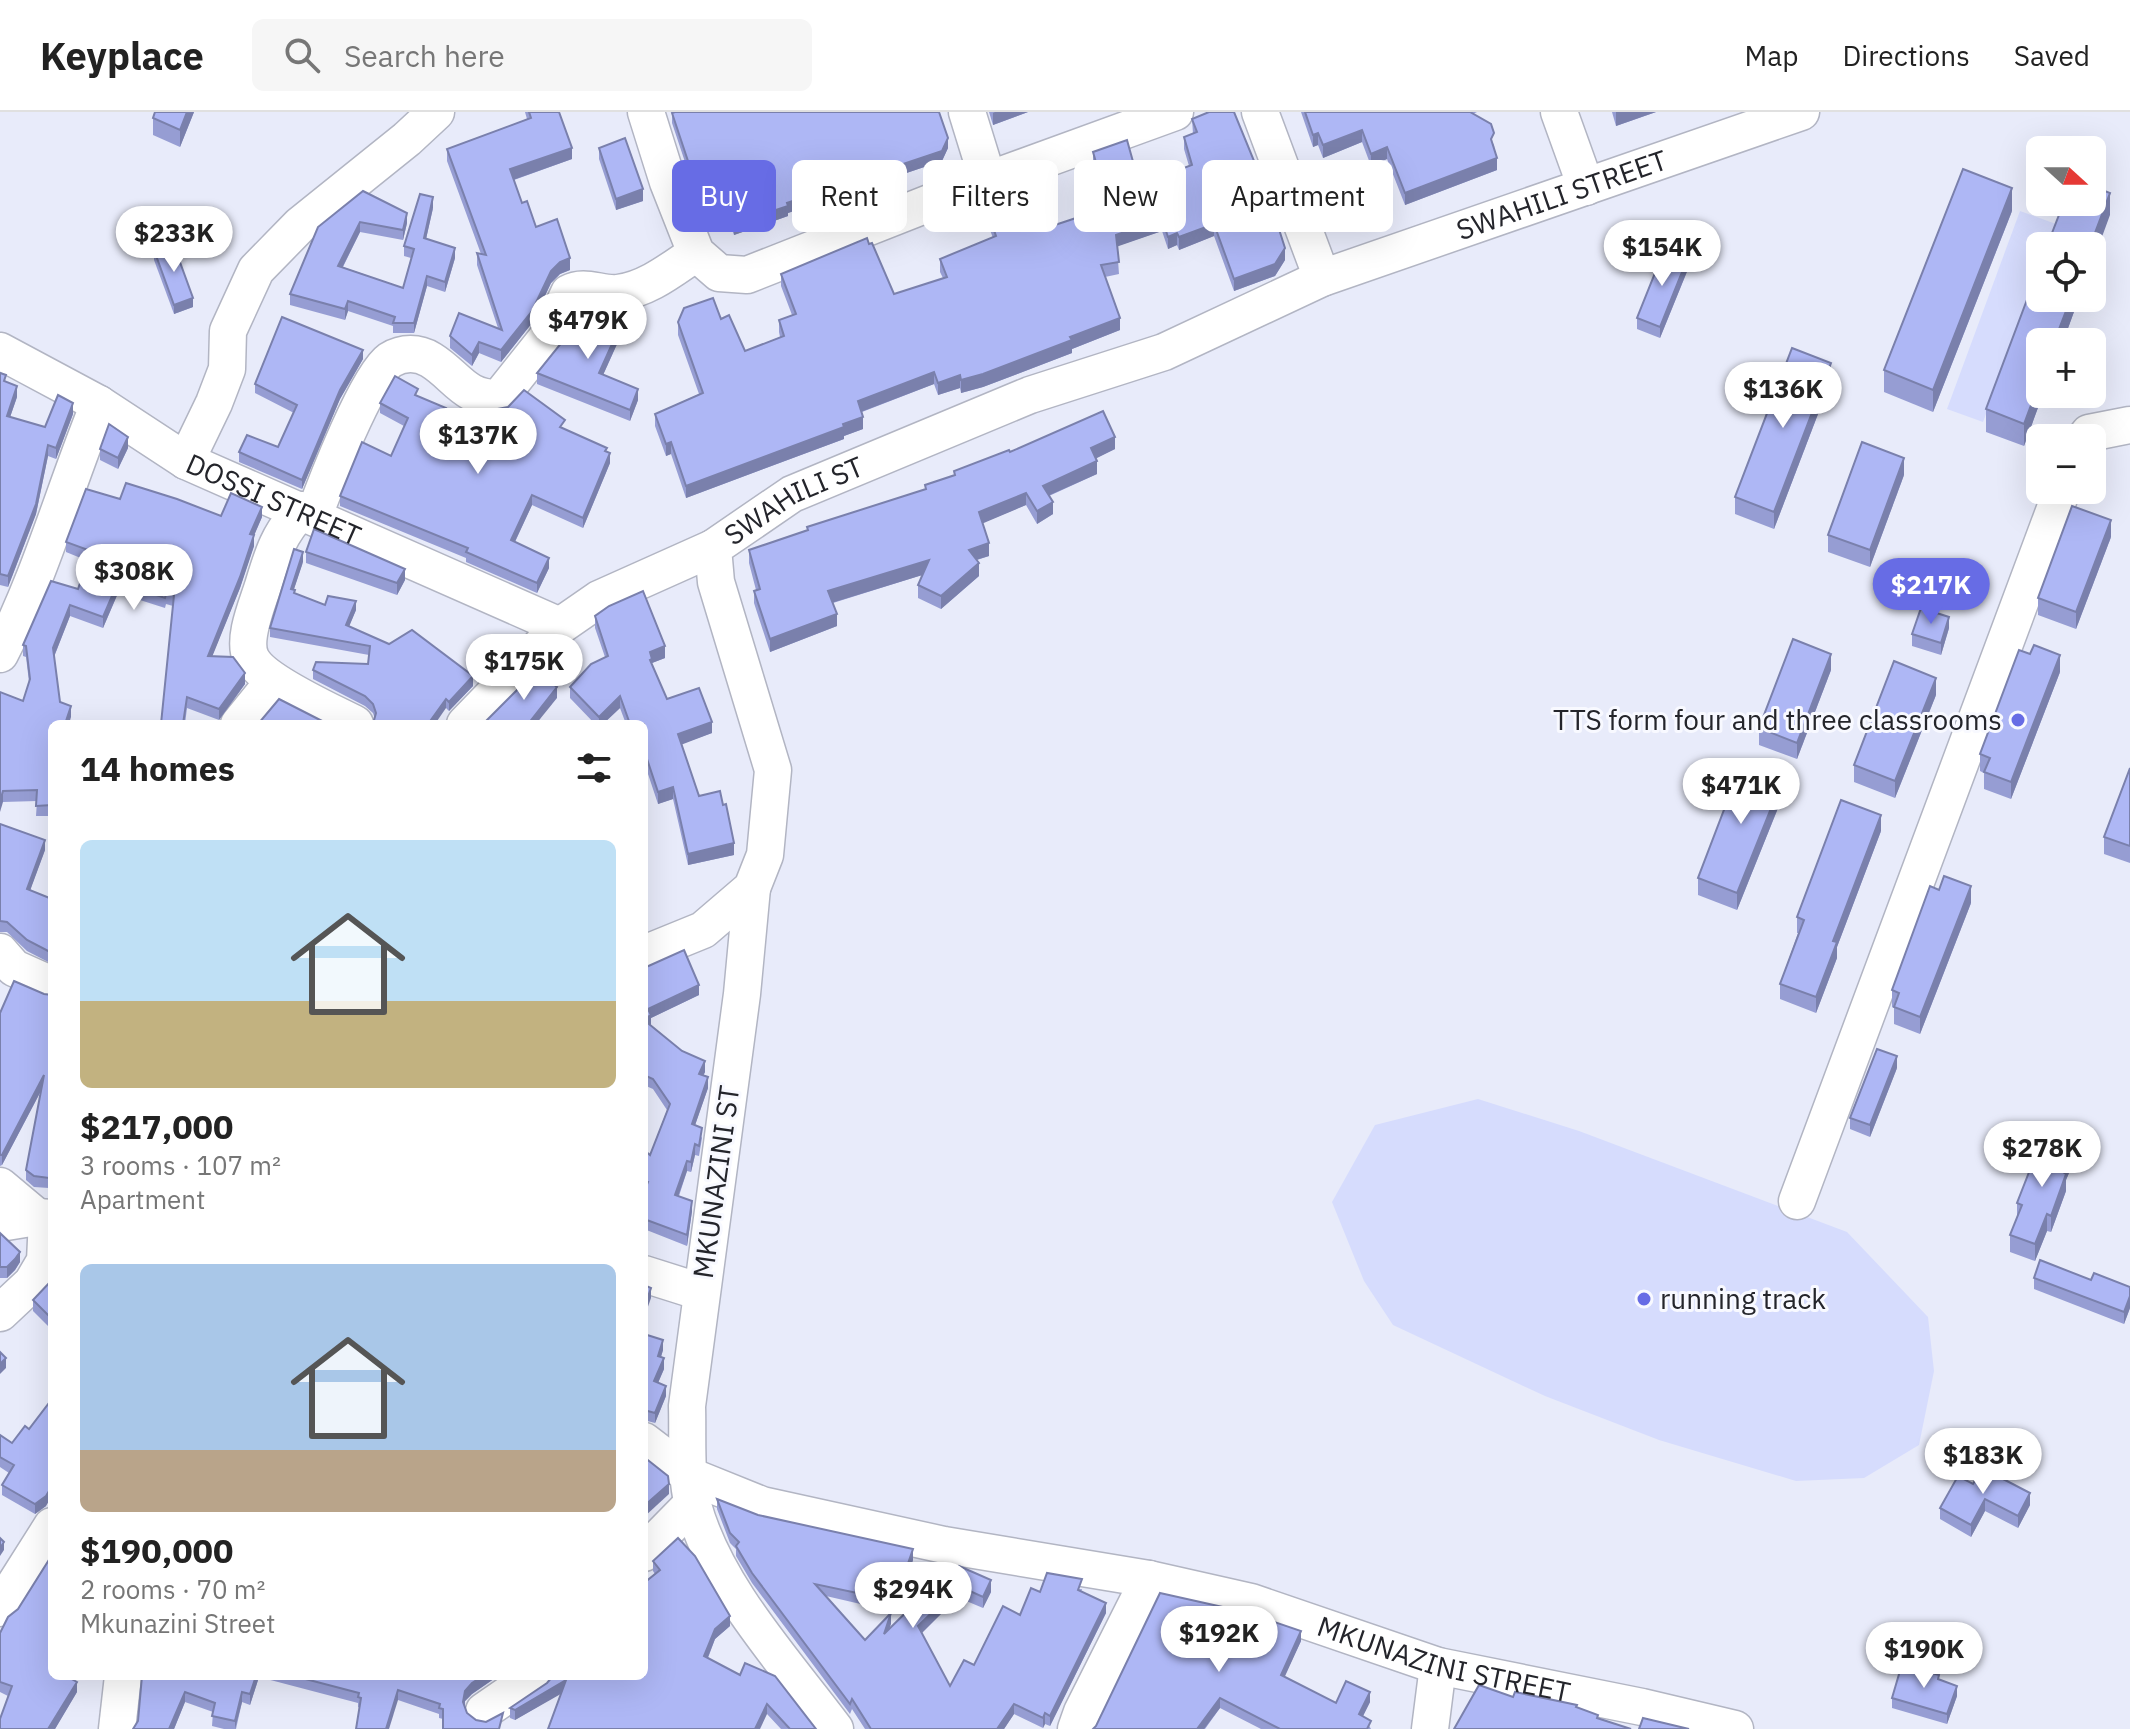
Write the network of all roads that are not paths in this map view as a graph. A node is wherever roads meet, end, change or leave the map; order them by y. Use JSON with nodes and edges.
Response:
{"nodes":[{"id":1,"x":436,"y":112,"type":"edge"},
{"id":2,"x":646,"y":112,"type":"edge"},
{"id":3,"x":967,"y":112,"type":"edge"},
{"id":4,"x":1175,"y":112,"type":"edge"},
{"id":5,"x":1260,"y":112,"type":"edge"},
{"id":6,"x":1559,"y":112,"type":"edge"},
{"id":7,"x":1801,"y":112,"type":"edge"},
{"id":8,"x":400,"y":126,"type":"edge"},
{"id":9,"x":982,"y":160,"type":"edge"},
{"id":10,"x":1043,"y":160,"type":"edge"},
{"id":11,"x":1586,"y":187,"type":"junction"},
{"id":12,"x":923,"y":206,"type":"edge"},
{"id":13,"x":696,"y":253,"type":"junction"},
{"id":14,"x":1322,"y":278,"type":"junction"},
{"id":15,"x":0,"y":351,"type":"edge"},
{"id":16,"x":99,"y":404,"type":"junction"},
{"id":17,"x":2130,"y":425,"type":"edge"},
{"id":18,"x":2106,"y":430,"type":"edge"},
{"id":19,"x":186,"y":461,"type":"junction"},
{"id":20,"x":2057,"y":504,"type":"edge"},
{"id":21,"x":308,"y":513,"type":"junction"},
{"id":22,"x":713,"y":548,"type":"junction"},
{"id":23,"x":560,"y":626,"type":"junction"},
{"id":24,"x":5,"y":633,"type":"edge"},
{"id":25,"x":274,"y":681,"type":"junction"},
{"id":26,"x":242,"y":720,"type":"edge"},
{"id":27,"x":347,"y":720,"type":"edge"},
{"id":28,"x":469,"y":720,"type":"edge"},
{"id":29,"x":752,"y":888,"type":"junction"},
{"id":30,"x":0,"y":952,"type":"edge"},
{"id":31,"x":648,"y":952,"type":"edge"},
{"id":32,"x":48,"y":983,"type":"edge"},
{"id":33,"x":0,"y":1186,"type":"edge"},
{"id":34,"x":1797,"y":1201,"type":"dead end"},
{"id":35,"x":45,"y":1218,"type":"edge"},
{"id":36,"x":0,"y":1223,"type":"edge"},
{"id":37,"x":648,"y":1275,"type":"edge"},
{"id":38,"x":701,"y":1292,"type":"junction"},
{"id":39,"x":0,"y":1313,"type":"edge"},
{"id":40,"x":648,"y":1445,"type":"edge"},
{"id":41,"x":691,"y":1489,"type":"junction"},
{"id":42,"x":48,"y":1532,"type":"edge"},
{"id":43,"x":648,"y":1548,"type":"edge"},
{"id":44,"x":1149,"y":1579,"type":"junction"},
{"id":45,"x":0,"y":1608,"type":"edge"},
{"id":46,"x":1438,"y":1666,"type":"junction"},
{"id":47,"x":123,"y":1680,"type":"edge"},
{"id":48,"x":529,"y":1680,"type":"edge"},
{"id":49,"x":484,"y":1711,"type":"dead end"},
{"id":50,"x":1638,"y":1718,"type":"edge"},
{"id":51,"x":117,"y":1729,"type":"edge"},
{"id":52,"x":835,"y":1729,"type":"edge"},
{"id":53,"x":1076,"y":1729,"type":"edge"},
{"id":54,"x":1430,"y":1729,"type":"edge"},
{"id":55,"x":1735,"y":1729,"type":"edge"}],
"edges":[{"from":1,"to":8,"type":"street"},
{"from":2,"to":13,"type":"street"},
{"from":3,"to":9,"type":"street"},
{"from":4,"to":10,"type":"street"},
{"from":5,"to":14,"type":"street"},
{"from":6,"to":11,"type":"street"},
{"from":7,"to":11,"type":"street","name":"SWAHILI STREET"},
{"from":8,"to":19,"type":"street"},
{"from":11,"to":14,"type":"street","name":"SWAHILI STREET"},
{"from":12,"to":13,"type":"street"},
{"from":13,"to":21,"type":"street"},
{"from":14,"to":22,"type":"street","name":"SWAHILI ST"},
{"from":15,"to":16,"type":"street","name":"DOSSI STREET"},
{"from":16,"to":19,"type":"street","name":"DOSSI STREET"},
{"from":16,"to":24,"type":"street"},
{"from":17,"to":18,"type":"street"},
{"from":19,"to":21,"type":"street","name":"DOSSI STREET"},
{"from":20,"to":34,"type":"street"},
{"from":21,"to":23,"type":"street","name":"DOSSI STREET"},
{"from":21,"to":25,"type":"street"},
{"from":22,"to":23,"type":"street"},
{"from":22,"to":29,"type":"street","name":"SWAHILI ST"},
{"from":23,"to":28,"type":"street"},
{"from":25,"to":26,"type":"street"},
{"from":25,"to":27,"type":"street"},
{"from":29,"to":31,"type":"street","name":"SWAHILI ST"},
{"from":29,"to":38,"type":"street","name":"MKUNAZINI ST"},
{"from":30,"to":32,"type":"street"},
{"from":33,"to":35,"type":"street"},
{"from":35,"to":36,"type":"street"},
{"from":35,"to":39,"type":"street"},
{"from":37,"to":38,"type":"street"},
{"from":38,"to":41,"type":"street","name":"MKUNAZINI ST"},
{"from":40,"to":41,"type":"street","name":"MKUNAZINI STREET"},
{"from":41,"to":43,"type":"street"},
{"from":41,"to":44,"type":"street","name":"MKUNAZINI STREET"},
{"from":41,"to":52,"type":"street","name":"MKUNAZINI ST"},
{"from":42,"to":45,"type":"street"},
{"from":44,"to":46,"type":"street","name":"MKUNAZINI STREET"},
{"from":44,"to":53,"type":"street"},
{"from":46,"to":50,"type":"street","name":"MKUNAZINI STREET"},
{"from":46,"to":54,"type":"street"},
{"from":47,"to":51,"type":"street"},
{"from":48,"to":49,"type":"street"},
{"from":50,"to":55,"type":"street","name":"MKUNAZINI STREET"}]}
